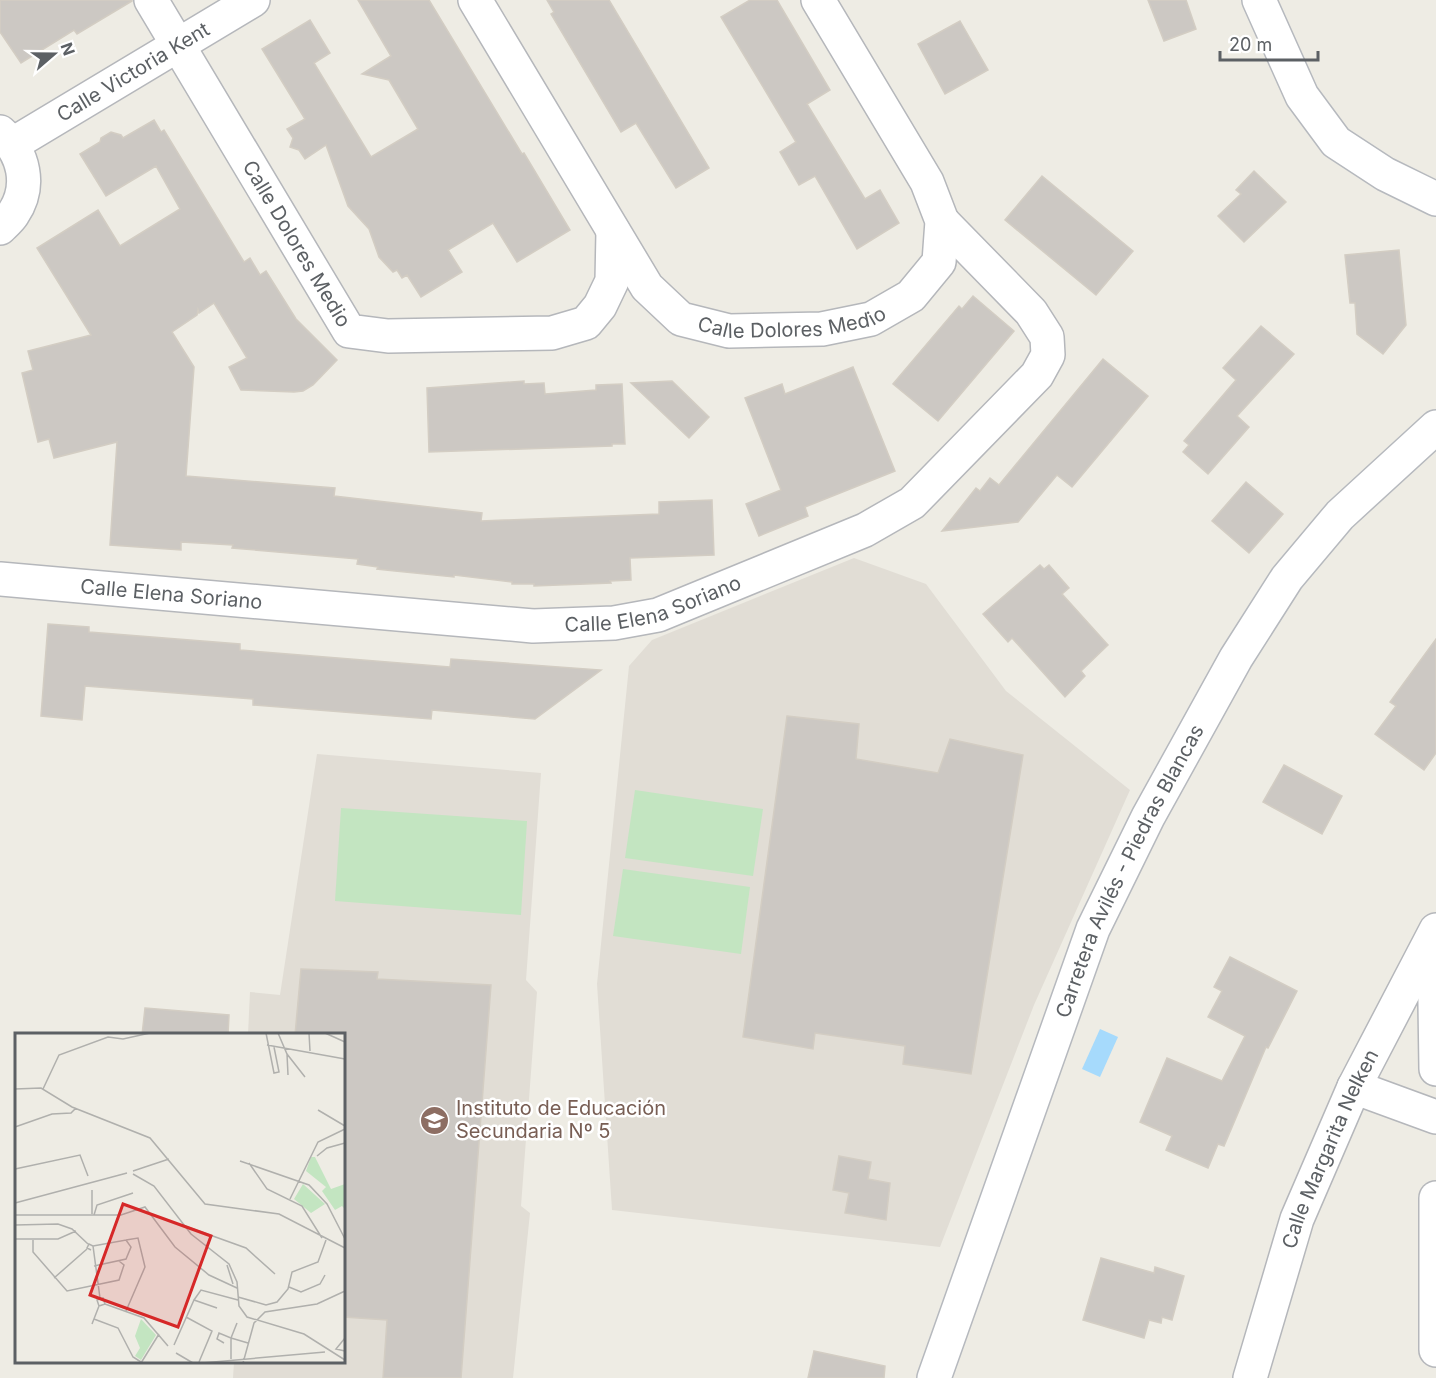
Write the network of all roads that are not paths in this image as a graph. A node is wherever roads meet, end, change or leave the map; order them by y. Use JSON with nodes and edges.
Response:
{"nodes":[{"id":1,"x":151,"y":0,"type":"edge"},
{"id":2,"x":253,"y":0,"type":"edge"},
{"id":3,"x":475,"y":0,"type":"edge"},
{"id":4,"x":818,"y":0,"type":"edge"},
{"id":5,"x":1259,"y":0,"type":"edge"},
{"id":6,"x":177,"y":45,"type":"junction"},
{"id":7,"x":6,"y":138,"type":"edge"},
{"id":8,"x":1436,"y":199,"type":"edge"},
{"id":9,"x":942,"y":221,"type":"junction"},
{"id":10,"x":0,"y":228,"type":"edge"},
{"id":11,"x":613,"y":231,"type":"junction"},
{"id":12,"x":1436,"y":428,"type":"edge"},
{"id":13,"x":0,"y":579,"type":"edge"},
{"id":14,"x":1435,"y":932,"type":"edge"},
{"id":15,"x":1436,"y":1069,"type":"edge"},
{"id":16,"x":1354,"y":1088,"type":"junction"},
{"id":17,"x":1436,"y":1117,"type":"edge"},
{"id":18,"x":1436,"y":1198,"type":"edge"},
{"id":19,"x":1436,"y":1350,"type":"edge"},
{"id":20,"x":934,"y":1378,"type":"edge"},
{"id":21,"x":1250,"y":1378,"type":"edge"}],
"edges":[{"from":1,"to":6,"type":"street"},
{"from":2,"to":6,"type":"street","name":"Calle Victoria Kent"},
{"from":3,"to":11,"type":"street"},
{"from":4,"to":9,"type":"street","name":"Calle Dolores Medio"},
{"from":5,"to":8,"type":"street"},
{"from":6,"to":7,"type":"street","name":"Calle Victoria Kent"},
{"from":6,"to":11,"type":"street","name":"Calle Dolores Medio"},
{"from":7,"to":10,"type":"street"},
{"from":9,"to":11,"type":"street","name":"Calle Dolores Medio"},
{"from":9,"to":13,"type":"street","name":"Calle Elena Soriano"},
{"from":12,"to":20,"type":"street","name":"Carretera Avilés - Piedras Blancas"},
{"from":14,"to":15,"type":"street"},
{"from":14,"to":16,"type":"street","name":"Calle Margarita Nelken"},
{"from":16,"to":17,"type":"street"},
{"from":16,"to":21,"type":"street","name":"Calle Margarita Nelken"},
{"from":18,"to":19,"type":"street"}]}
